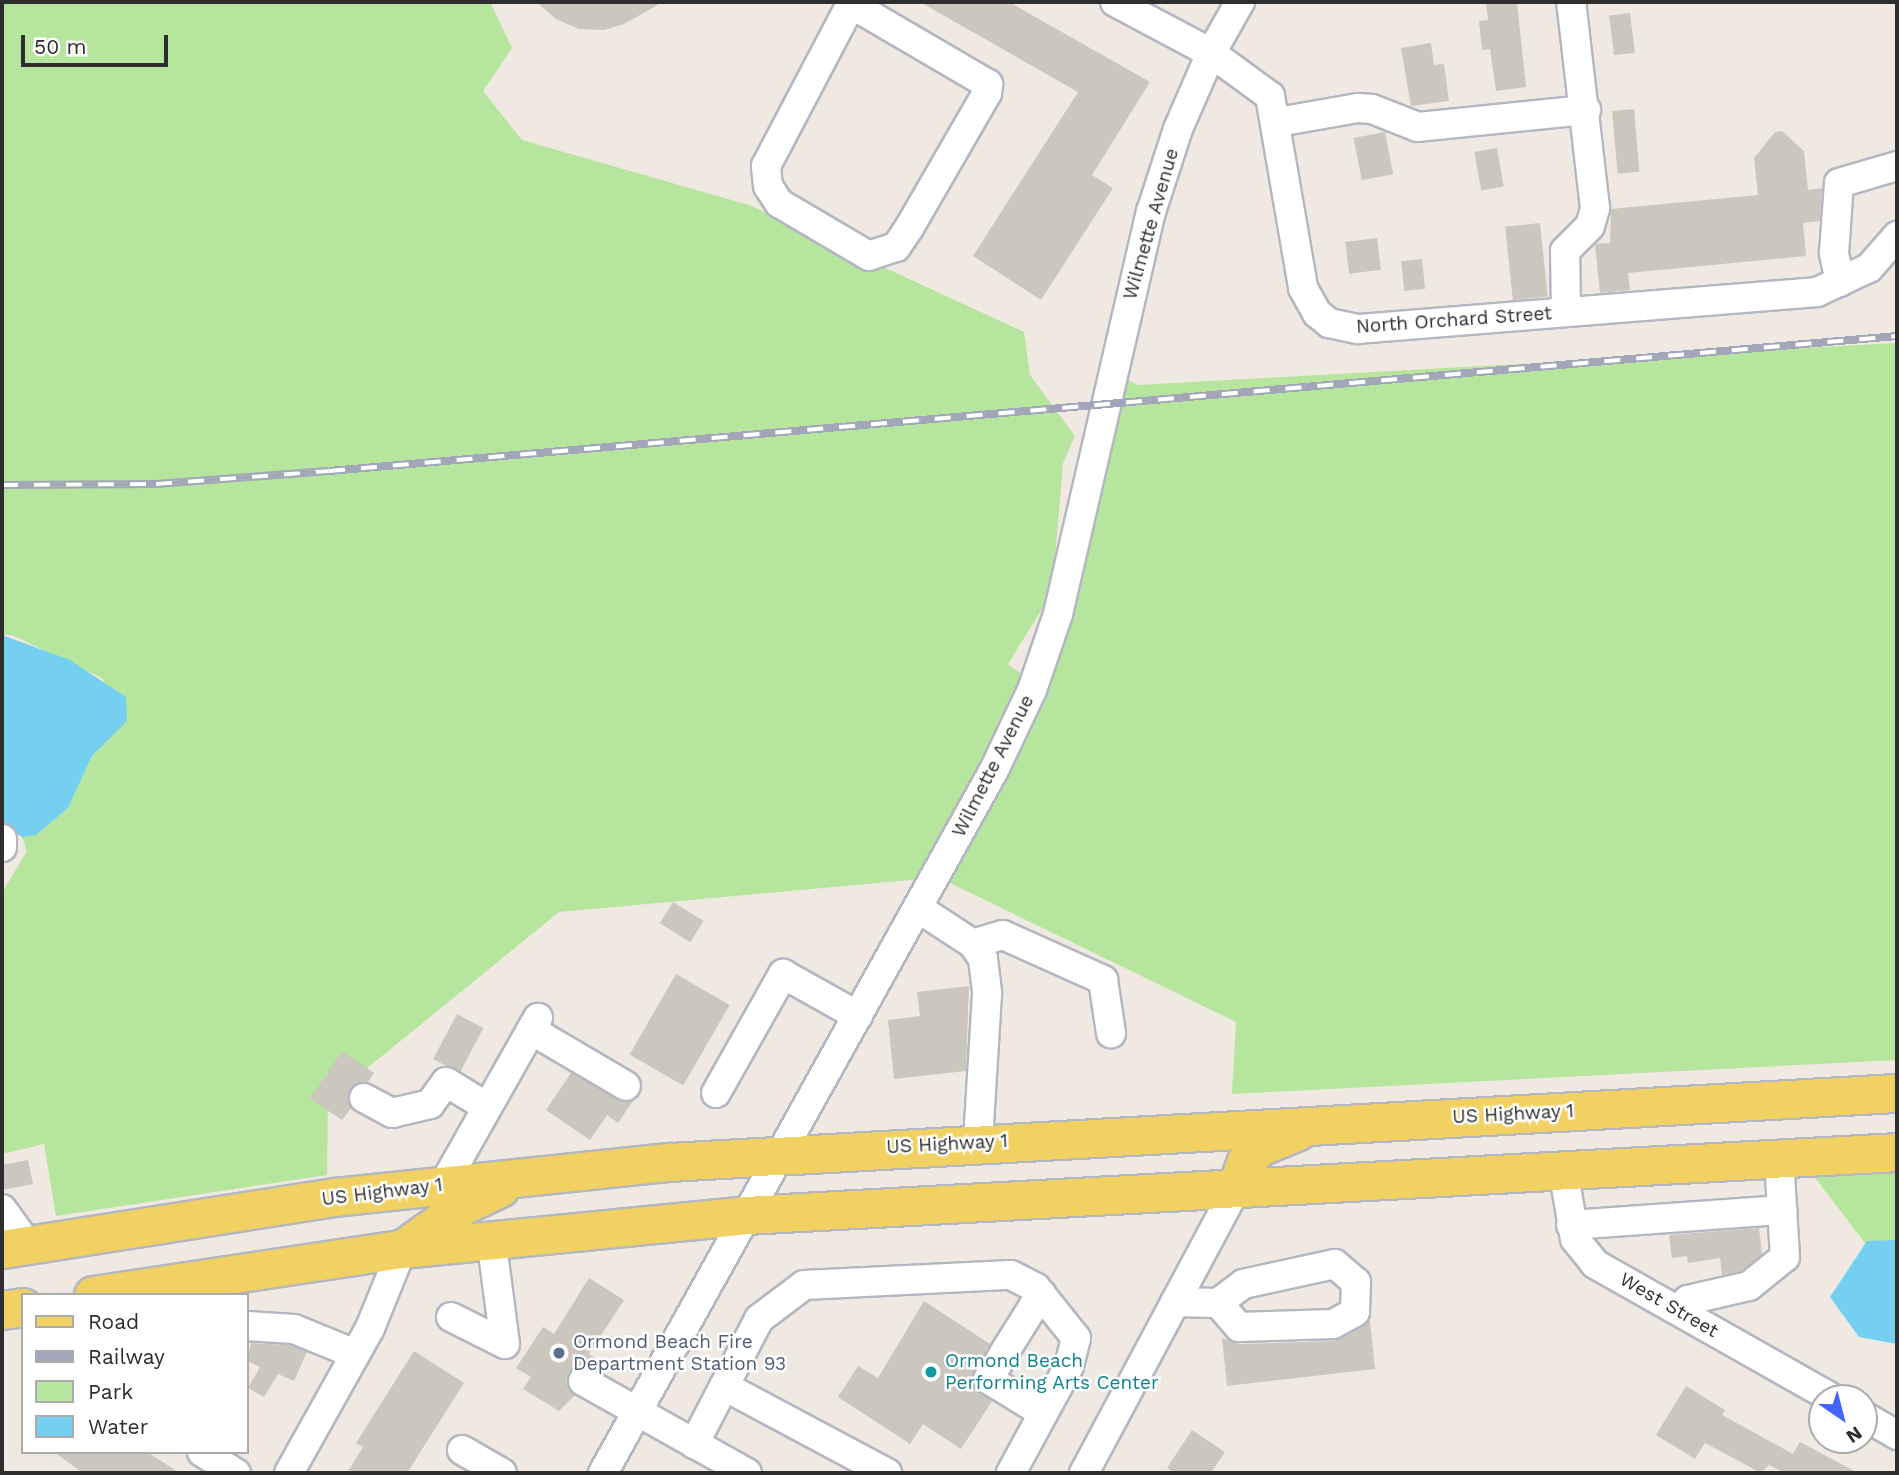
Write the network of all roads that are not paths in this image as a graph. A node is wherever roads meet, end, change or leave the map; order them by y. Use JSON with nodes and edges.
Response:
{"nodes":[{"id":1,"x":1115,"y":2,"type":"edge"},
{"id":2,"x":1240,"y":2,"type":"edge"},
{"id":3,"x":1571,"y":2,"type":"edge"},
{"id":4,"x":849,"y":3,"type":"edge"},
{"id":5,"x":1162,"y":13,"type":"edge"},
{"id":6,"x":1211,"y":53,"type":"junction"},
{"id":7,"x":1586,"y":110,"type":"junction"},
{"id":8,"x":1278,"y":122,"type":"junction"},
{"id":9,"x":1897,"y":166,"type":"edge"},
{"id":10,"x":1897,"y":236,"type":"edge"},
{"id":11,"x":1840,"y":282,"type":"junction"},
{"id":12,"x":1566,"y":312,"type":"junction"},
{"id":13,"x":2,"y":839,"type":"edge"},
{"id":14,"x":2,"y":847,"type":"edge"},
{"id":15,"x":918,"y":908,"type":"junction"},
{"id":16,"x":973,"y":944,"type":"junction"},
{"id":17,"x":858,"y":1016,"type":"junction"},
{"id":18,"x":1111,"y":1033,"type":"dead end"},
{"id":19,"x":626,"y":1086,"type":"dead end"},
{"id":20,"x":716,"y":1093,"type":"dead end"},
{"id":21,"x":1897,"y":1093,"type":"edge"},
{"id":22,"x":364,"y":1098,"type":"dead end"},
{"id":23,"x":487,"y":1107,"type":"junction"},
{"id":24,"x":1314,"y":1125,"type":"junction"},
{"id":25,"x":978,"y":1143,"type":"junction"},
{"id":26,"x":1897,"y":1152,"type":"edge"},
{"id":27,"x":780,"y":1154,"type":"junction"},
{"id":28,"x":1779,"y":1158,"type":"junction"},
{"id":29,"x":1563,"y":1169,"type":"junction"},
{"id":30,"x":527,"y":1176,"type":"junction"},
{"id":31,"x":444,"y":1184,"type":"junction"},
{"id":32,"x":1236,"y":1188,"type":"junction"},
{"id":33,"x":2,"y":1209,"type":"edge"},
{"id":34,"x":1783,"y":1210,"type":"junction"},
{"id":35,"x":746,"y":1215,"type":"junction"},
{"id":36,"x":1571,"y":1225,"type":"junction"},
{"id":37,"x":87,"y":1235,"type":"junction"},
{"id":38,"x":491,"y":1238,"type":"junction"},
{"id":39,"x":15,"y":1247,"type":"edge"},
{"id":40,"x":402,"y":1249,"type":"junction"},
{"id":41,"x":331,"y":1259,"type":"junction"},
{"id":42,"x":2,"y":1270,"type":"edge"},
{"id":43,"x":205,"y":1286,"type":"edge"},
{"id":44,"x":1039,"y":1291,"type":"junction"},
{"id":45,"x":118,"y":1293,"type":"edge"},
{"id":46,"x":1175,"y":1302,"type":"junction"},
{"id":47,"x":1217,"y":1303,"type":"dead end"},
{"id":48,"x":21,"y":1307,"type":"edge"},
{"id":49,"x":2,"y":1310,"type":"edge"},
{"id":50,"x":1679,"y":1311,"type":"junction"},
{"id":51,"x":451,"y":1317,"type":"dead end"},
{"id":52,"x":248,"y":1326,"type":"edge"},
{"id":53,"x":355,"y":1354,"type":"junction"},
{"id":54,"x":583,"y":1381,"type":"dead end"},
{"id":55,"x":1808,"y":1384,"type":"edge"},
{"id":56,"x":724,"y":1386,"type":"junction"},
{"id":57,"x":637,"y":1412,"type":"junction"},
{"id":58,"x":1043,"y":1413,"type":"junction"},
{"id":59,"x":1878,"y":1424,"type":"edge"},
{"id":60,"x":1897,"y":1435,"type":"edge"},
{"id":61,"x":694,"y":1444,"type":"junction"},
{"id":62,"x":462,"y":1450,"type":"dead end"},
{"id":63,"x":205,"y":1454,"type":"edge"},
{"id":64,"x":877,"y":1471,"type":"edge"},
{"id":65,"x":236,"y":1473,"type":"edge"},
{"id":66,"x":289,"y":1473,"type":"edge"},
{"id":67,"x":502,"y":1473,"type":"edge"},
{"id":68,"x":603,"y":1473,"type":"edge"},
{"id":69,"x":747,"y":1473,"type":"edge"},
{"id":70,"x":1011,"y":1473,"type":"edge"},
{"id":71,"x":1084,"y":1473,"type":"edge"}],
"edges":[{"from":1,"to":5,"type":"street","name":"North Orchard Street"},
{"from":2,"to":6,"type":"street","name":"Wilmette Avenue"},
{"from":3,"to":7,"type":"street"},
{"from":4,"to":4,"type":"street"},
{"from":5,"to":6,"type":"street","name":"North Orchard Street"},
{"from":6,"to":8,"type":"street","name":"North Orchard Street"},
{"from":6,"to":15,"type":"street","name":"Wilmette Avenue"},
{"from":7,"to":8,"type":"street"},
{"from":7,"to":12,"type":"street"},
{"from":8,"to":12,"type":"street","name":"North Orchard Street"},
{"from":9,"to":11,"type":"street"},
{"from":10,"to":11,"type":"street","name":"North Orchard Street"},
{"from":11,"to":12,"type":"street","name":"North Orchard Street"},
{"from":13,"to":14,"type":"street"},
{"from":15,"to":16,"type":"street"},
{"from":15,"to":17,"type":"street","name":"Wilmette Avenue"},
{"from":16,"to":18,"type":"street"},
{"from":16,"to":25,"type":"street"},
{"from":17,"to":20,"type":"street"},
{"from":17,"to":27,"type":"street","name":"Wilmette Avenue"},
{"from":19,"to":23,"type":"street"},
{"from":21,"to":24,"type":"main road","name":"US Highway 1"},
{"from":22,"to":23,"type":"street"},
{"from":23,"to":31,"type":"street"},
{"from":24,"to":25,"type":"main road","name":"US Highway 1"},
{"from":24,"to":32,"type":"main road"},
{"from":25,"to":27,"type":"main road","name":"US Highway 1"},
{"from":26,"to":28,"type":"main road"},
{"from":27,"to":30,"type":"main road","name":"US Highway 1"},
{"from":27,"to":35,"type":"street","name":"Wilmette Avenue"},
{"from":28,"to":29,"type":"main road"},
{"from":28,"to":34,"type":"street"},
{"from":29,"to":32,"type":"main road"},
{"from":29,"to":36,"type":"street","name":"West Street"},
{"from":30,"to":31,"type":"main road","name":"US Highway 1"},
{"from":30,"to":40,"type":"main road"},
{"from":31,"to":37,"type":"main road","name":"US Highway 1"},
{"from":31,"to":41,"type":"main road"},
{"from":32,"to":35,"type":"main road"},
{"from":32,"to":46,"type":"street"},
{"from":33,"to":39,"type":"street"},
{"from":34,"to":36,"type":"street"},
{"from":34,"to":50,"type":"street"},
{"from":35,"to":38,"type":"main road"},
{"from":35,"to":57,"type":"street","name":"Wilmette Avenue"},
{"from":36,"to":50,"type":"street","name":"West Street"},
{"from":37,"to":39,"type":"main road","name":"US Highway 1"},
{"from":37,"to":42,"type":"main road"},
{"from":38,"to":40,"type":"main road"},
{"from":38,"to":51,"type":"street"},
{"from":40,"to":41,"type":"main road"},
{"from":40,"to":53,"type":"street"},
{"from":41,"to":43,"type":"main road"},
{"from":43,"to":45,"type":"main road"},
{"from":44,"to":56,"type":"street"},
{"from":44,"to":58,"type":"street"},
{"from":44,"to":58,"type":"street"},
{"from":46,"to":47,"type":"street"},
{"from":46,"to":71,"type":"street"},
{"from":48,"to":49,"type":"main road"},
{"from":50,"to":55,"type":"street","name":"West Street"},
{"from":52,"to":53,"type":"street"},
{"from":53,"to":66,"type":"street"},
{"from":54,"to":57,"type":"street"},
{"from":56,"to":61,"type":"street"},
{"from":56,"to":64,"type":"street"},
{"from":57,"to":61,"type":"street"},
{"from":57,"to":68,"type":"street","name":"Wilmette Avenue"},
{"from":58,"to":70,"type":"street"},
{"from":59,"to":60,"type":"street"},
{"from":61,"to":69,"type":"street"},
{"from":62,"to":67,"type":"street"},
{"from":63,"to":65,"type":"street"}]}
